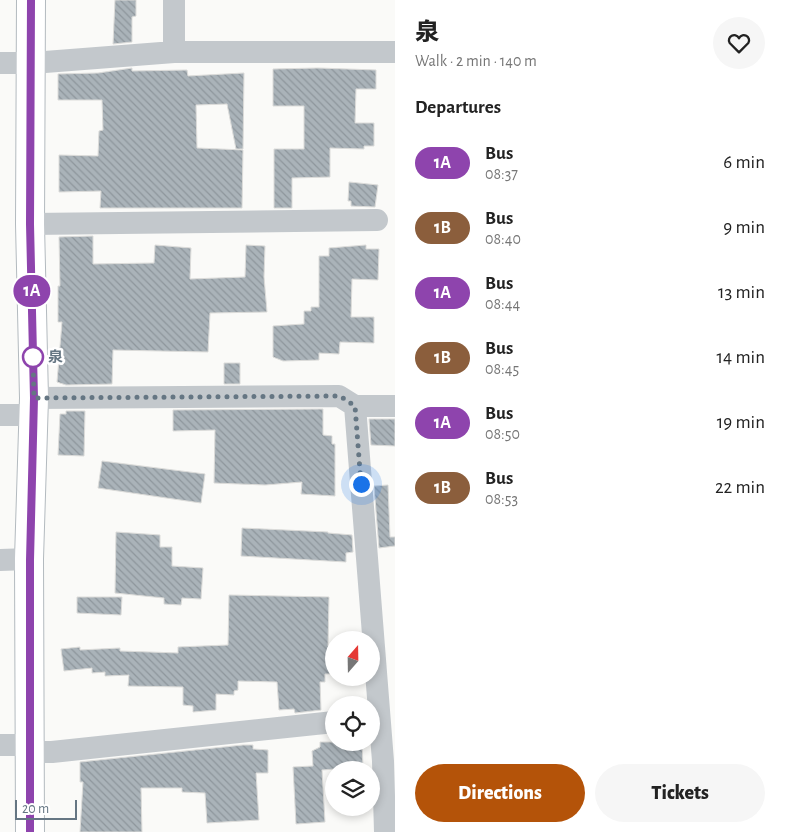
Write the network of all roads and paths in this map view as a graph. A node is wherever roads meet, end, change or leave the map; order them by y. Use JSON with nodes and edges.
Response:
{"nodes":[{"id":1,"x":31,"y":0,"type":"edge"},
{"id":2,"x":174,"y":0,"type":"edge"},
{"id":3,"x":174,"y":52,"type":"junction"},
{"id":4,"x":395,"y":52,"type":"edge"},
{"id":5,"x":0,"y":63,"type":"edge"},
{"id":6,"x":32,"y":63,"type":"junction"},
{"id":7,"x":377,"y":220,"type":"dead end"},
{"id":8,"x":30,"y":224,"type":"junction"},
{"id":9,"x":33,"y":406,"type":"junction"},
{"id":10,"x":355,"y":406,"type":"junction"},
{"id":11,"x":395,"y":406,"type":"edge"},
{"id":12,"x":0,"y":415,"type":"edge"},
{"id":13,"x":0,"y":560,"type":"edge"},
{"id":14,"x":30,"y":560,"type":"junction"},
{"id":15,"x":374,"y":696,"type":"edge"},
{"id":16,"x":325,"y":723,"type":"edge"},
{"id":17,"x":380,"y":733,"type":"edge"},
{"id":18,"x":0,"y":745,"type":"edge"},
{"id":19,"x":30,"y":749,"type":"junction"},
{"id":20,"x":389,"y":761,"type":"edge"},
{"id":21,"x":30,"y":832,"type":"edge"},
{"id":22,"x":385,"y":832,"type":"edge"}],
"edges":[{"from":1,"to":6,"type":"main road"},
{"from":2,"to":3,"type":"street"},
{"from":3,"to":4,"type":"street"},
{"from":3,"to":6,"type":"street"},
{"from":5,"to":6,"type":"street"},
{"from":6,"to":8,"type":"main road"},
{"from":7,"to":8,"type":"street"},
{"from":8,"to":9,"type":"main road"},
{"from":9,"to":10,"type":"street"},
{"from":9,"to":12,"type":"street"},
{"from":9,"to":14,"type":"main road"},
{"from":10,"to":11,"type":"street"},
{"from":10,"to":15,"type":"street"},
{"from":13,"to":14,"type":"street"},
{"from":14,"to":19,"type":"main road"},
{"from":16,"to":19,"type":"street"},
{"from":17,"to":20,"type":"street"},
{"from":18,"to":19,"type":"street"},
{"from":19,"to":21,"type":"main road"},
{"from":20,"to":22,"type":"street"}]}
